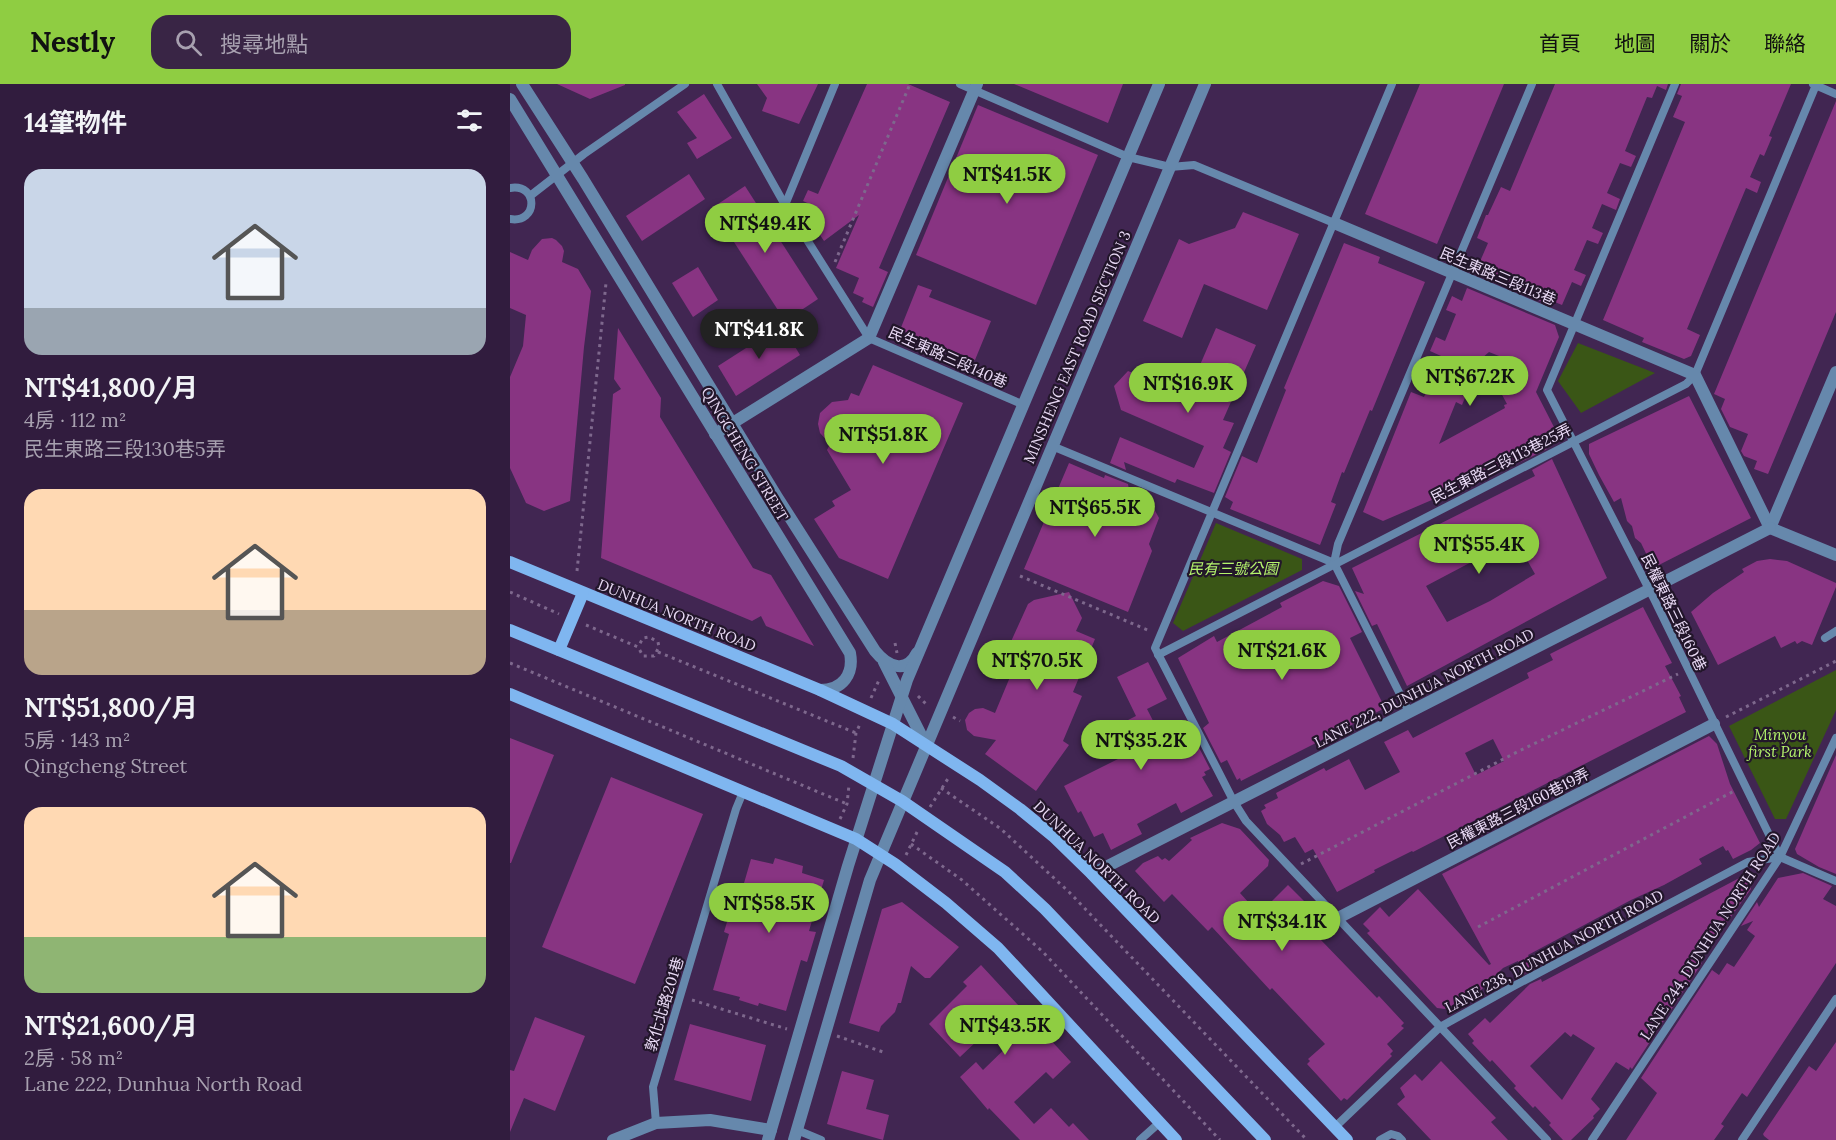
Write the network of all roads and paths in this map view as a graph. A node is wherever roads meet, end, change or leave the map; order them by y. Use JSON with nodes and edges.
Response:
{"nodes":[{"id":1,"x":522,"y":84,"type":"edge"},
{"id":2,"x":686,"y":84,"type":"edge"},
{"id":3,"x":717,"y":84,"type":"edge"},
{"id":4,"x":835,"y":84,"type":"edge"},
{"id":5,"x":910,"y":84,"type":"edge"},
{"id":6,"x":960,"y":84,"type":"edge"},
{"id":7,"x":1159,"y":84,"type":"edge"},
{"id":8,"x":1205,"y":84,"type":"edge"},
{"id":9,"x":1392,"y":84,"type":"edge"},
{"id":10,"x":1532,"y":84,"type":"edge"},
{"id":11,"x":1676,"y":84,"type":"edge"},
{"id":12,"x":1814,"y":85,"type":"edge"},
{"id":13,"x":976,"y":87,"type":"edge"},
{"id":14,"x":1836,"y":94,"type":"edge"},
{"id":15,"x":510,"y":99,"type":"edge"},
{"id":16,"x":1128,"y":157,"type":"junction"},
{"id":17,"x":573,"y":163,"type":"junction"},
{"id":18,"x":1170,"y":167,"type":"junction"},
{"id":19,"x":558,"y":175,"type":"junction"},
{"id":20,"x":510,"y":188,"type":"edge"},
{"id":21,"x":530,"y":196,"type":"junction"},
{"id":22,"x":785,"y":205,"type":"junction"},
{"id":23,"x":510,"y":219,"type":"edge"},
{"id":24,"x":1334,"y":223,"type":"junction"},
{"id":25,"x":1453,"y":273,"type":"junction"},
{"id":26,"x":829,"y":275,"type":"junction"},
{"id":27,"x":606,"y":278,"type":"dead end"},
{"id":28,"x":1575,"y":324,"type":"junction"},
{"id":29,"x":868,"y":338,"type":"junction"},
{"id":30,"x":1836,"y":372,"type":"edge"},
{"id":31,"x":1695,"y":375,"type":"junction"},
{"id":32,"x":1024,"y":405,"type":"junction"},
{"id":33,"x":733,"y":423,"type":"junction"},
{"id":34,"x":716,"y":434,"type":"junction"},
{"id":35,"x":1573,"y":442,"type":"junction"},
{"id":36,"x":1052,"y":446,"type":"junction"},
{"id":37,"x":1211,"y":511,"type":"junction"},
{"id":38,"x":1770,"y":528,"type":"junction"},
{"id":39,"x":1835,"y":551,"type":"edge"},
{"id":40,"x":510,"y":562,"type":"edge"},
{"id":41,"x":1334,"y":563,"type":"junction"},
{"id":42,"x":577,"y":571,"type":"dead end"},
{"id":43,"x":1020,"y":576,"type":"dead end"},
{"id":44,"x":1649,"y":590,"type":"junction"},
{"id":45,"x":510,"y":592,"type":"edge"},
{"id":46,"x":583,"y":593,"type":"junction"},
{"id":47,"x":559,"y":614,"type":"dead end"},
{"id":48,"x":586,"y":625,"type":"dead end"},
{"id":49,"x":510,"y":630,"type":"edge"},
{"id":50,"x":1836,"y":632,"type":"edge"},
{"id":51,"x":1160,"y":635,"type":"junction"},
{"id":52,"x":1825,"y":638,"type":"dead end"},
{"id":53,"x":638,"y":647,"type":"junction"},
{"id":54,"x":921,"y":647,"type":"junction"},
{"id":55,"x":559,"y":650,"type":"junction"},
{"id":56,"x":658,"y":652,"type":"junction"},
{"id":57,"x":1158,"y":655,"type":"junction"},
{"id":58,"x":1836,"y":661,"type":"edge"},
{"id":59,"x":884,"y":662,"type":"junction"},
{"id":60,"x":510,"y":663,"type":"edge"},
{"id":61,"x":1688,"y":669,"type":"junction"},
{"id":62,"x":820,"y":690,"type":"junction"},
{"id":63,"x":510,"y":694,"type":"edge"},
{"id":64,"x":902,"y":696,"type":"junction"},
{"id":65,"x":1409,"y":712,"type":"junction"},
{"id":66,"x":863,"y":716,"type":"junction"},
{"id":67,"x":893,"y":724,"type":"junction"},
{"id":68,"x":1714,"y":724,"type":"junction"},
{"id":69,"x":856,"y":733,"type":"junction"},
{"id":70,"x":1836,"y":738,"type":"edge"},
{"id":71,"x":926,"y":745,"type":"junction"},
{"id":72,"x":853,"y":753,"type":"dead end"},
{"id":73,"x":947,"y":779,"type":"dead end"},
{"id":74,"x":874,"y":784,"type":"junction"},
{"id":75,"x":1744,"y":785,"type":"junction"},
{"id":76,"x":941,"y":789,"type":"junction"},
{"id":77,"x":743,"y":792,"type":"junction"},
{"id":78,"x":849,"y":793,"type":"dead end"},
{"id":79,"x":902,"y":801,"type":"junction"},
{"id":80,"x":1234,"y":802,"type":"junction"},
{"id":81,"x":847,"y":804,"type":"junction"},
{"id":82,"x":929,"y":808,"type":"dead end"},
{"id":83,"x":842,"y":814,"type":"dead end"},
{"id":84,"x":914,"y":838,"type":"dead end"},
{"id":85,"x":856,"y":839,"type":"junction"},
{"id":86,"x":911,"y":844,"type":"junction"},
{"id":87,"x":881,"y":854,"type":"junction"},
{"id":88,"x":906,"y":854,"type":"dead end"},
{"id":89,"x":1780,"y":857,"type":"junction"},
{"id":90,"x":1292,"y":869,"type":"junction"},
{"id":91,"x":1092,"y":874,"type":"junction"},
{"id":92,"x":1836,"y":881,"type":"edge"},
{"id":93,"x":1336,"y":919,"type":"junction"},
{"id":94,"x":1478,"y":927,"type":"dead end"},
{"id":95,"x":1836,"y":999,"type":"edge"},
{"id":96,"x":692,"y":1000,"type":"dead end"},
{"id":97,"x":1440,"y":1027,"type":"junction"},
{"id":98,"x":789,"y":1029,"type":"dead end"},
{"id":99,"x":837,"y":1036,"type":"dead end"},
{"id":100,"x":883,"y":1052,"type":"dead end"},
{"id":101,"x":656,"y":1123,"type":"junction"},
{"id":102,"x":1160,"y":1123,"type":"junction"},
{"id":103,"x":1335,"y":1127,"type":"junction"},
{"id":104,"x":770,"y":1135,"type":"edge"},
{"id":105,"x":796,"y":1135,"type":"edge"},
{"id":106,"x":613,"y":1140,"type":"edge"},
{"id":107,"x":820,"y":1140,"type":"edge"},
{"id":108,"x":1140,"y":1140,"type":"edge"},
{"id":109,"x":1176,"y":1140,"type":"edge"},
{"id":110,"x":1220,"y":1140,"type":"edge"},
{"id":111,"x":1265,"y":1140,"type":"edge"},
{"id":112,"x":1307,"y":1140,"type":"edge"},
{"id":113,"x":1347,"y":1140,"type":"edge"},
{"id":114,"x":1380,"y":1140,"type":"edge"},
{"id":115,"x":1402,"y":1140,"type":"edge"},
{"id":116,"x":1547,"y":1140,"type":"edge"},
{"id":117,"x":1592,"y":1140,"type":"edge"},
{"id":118,"x":1742,"y":1140,"type":"edge"}],
"edges":[{"from":1,"to":17,"type":"street","name":"QINGCHENG STREET"},
{"from":2,"to":17,"type":"lane"},
{"from":3,"to":22,"type":"lane","name":"民生東路三段140巷"},
{"from":4,"to":22,"type":"lane"},
{"from":5,"to":26,"type":"path"},
{"from":6,"to":13,"type":"lane","name":"民生東路三段113巷"},
{"from":7,"to":16,"type":"street","name":"MINSHENG EAST ROAD SECTION 3"},
{"from":8,"to":18,"type":"street","name":"MINSHENG EAST ROAD SECTION 3"},
{"from":9,"to":24,"type":"lane"},
{"from":10,"to":25,"type":"lane"},
{"from":11,"to":28,"type":"lane","name":"民權東路三段160巷"},
{"from":12,"to":14,"type":"lane"},
{"from":12,"to":31,"type":"lane"},
{"from":13,"to":16,"type":"lane","name":"民生東路三段113巷"},
{"from":13,"to":29,"type":"street"},
{"from":15,"to":19,"type":"street","name":"QINGCHENG STREET"},
{"from":16,"to":18,"type":"lane","name":"民生東路三段113巷"},
{"from":16,"to":32,"type":"street","name":"MINSHENG EAST ROAD SECTION 3"},
{"from":17,"to":19,"type":"lane"},
{"from":17,"to":33,"type":"street","name":"QINGCHENG STREET"},
{"from":18,"to":24,"type":"lane","name":"民生東路三段113巷"},
{"from":18,"to":36,"type":"street","name":"MINSHENG EAST ROAD SECTION 3"},
{"from":19,"to":21,"type":"lane"},
{"from":19,"to":34,"type":"street","name":"QINGCHENG STREET"},
{"from":20,"to":21,"type":"lane"},
{"from":21,"to":23,"type":"lane"},
{"from":22,"to":26,"type":"lane","name":"民生東路三段140巷"},
{"from":24,"to":25,"type":"street","name":"民生東路三段113巷"},
{"from":24,"to":37,"type":"lane"},
{"from":25,"to":28,"type":"street","name":"民生東路三段113巷"},
{"from":25,"to":41,"type":"lane"},
{"from":26,"to":29,"type":"lane","name":"民生東路三段140巷"},
{"from":27,"to":42,"type":"path"},
{"from":28,"to":31,"type":"street","name":"民生東路三段113巷"},
{"from":28,"to":35,"type":"lane","name":"民權東路三段160巷"},
{"from":29,"to":32,"type":"lane","name":"民生東路三段140巷"},
{"from":29,"to":33,"type":"street"},
{"from":30,"to":38,"type":"street"},
{"from":31,"to":35,"type":"lane","name":"民生東路三段113巷25弄"},
{"from":31,"to":38,"type":"street"},
{"from":32,"to":54,"type":"street","name":"MINSHENG EAST ROAD SECTION 3"},
{"from":33,"to":34,"type":"street"},
{"from":33,"to":59,"type":"street","name":"QINGCHENG STREET"},
{"from":34,"to":62,"type":"street","name":"QINGCHENG STREET"},
{"from":35,"to":41,"type":"lane","name":"民生東路三段113巷25弄"},
{"from":35,"to":44,"type":"lane","name":"民權東路三段160巷"},
{"from":36,"to":37,"type":"lane"},
{"from":36,"to":71,"type":"street","name":"MINSHENG EAST ROAD SECTION 3"},
{"from":37,"to":41,"type":"lane"},
{"from":37,"to":51,"type":"lane"},
{"from":38,"to":39,"type":"street"},
{"from":38,"to":44,"type":"street","name":"LANE 222, DUNHUA NORTH ROAD"},
{"from":40,"to":46,"type":"main road","name":"DUNHUA NORTH ROAD"},
{"from":41,"to":57,"type":"lane","name":"民生東路三段113巷25弄"},
{"from":41,"to":65,"type":"lane"},
{"from":43,"to":51,"type":"path"},
{"from":44,"to":61,"type":"lane","name":"民權東路三段160巷"},
{"from":44,"to":65,"type":"street","name":"LANE 222, DUNHUA NORTH ROAD"},
{"from":45,"to":47,"type":"path"},
{"from":46,"to":55,"type":"main road"},
{"from":46,"to":62,"type":"main road","name":"DUNHUA NORTH ROAD"},
{"from":48,"to":53,"type":"path"},
{"from":49,"to":55,"type":"main road"},
{"from":50,"to":52,"type":"lane"},
{"from":51,"to":57,"type":"lane"},
{"from":53,"to":56,"type":"path"},
{"from":53,"to":56,"type":"path"},
{"from":54,"to":59,"type":"street"},
{"from":54,"to":64,"type":"street","name":"MINSHENG EAST ROAD SECTION 3"},
{"from":55,"to":74,"type":"main road"},
{"from":56,"to":69,"type":"path"},
{"from":57,"to":80,"type":"lane"},
{"from":58,"to":68,"type":"path"},
{"from":59,"to":64,"type":"street","name":"QINGCHENG STREET"},
{"from":59,"to":66,"type":"path"},
{"from":60,"to":81,"type":"path"},
{"from":61,"to":68,"type":"lane","name":"民權東路三段160巷"},
{"from":61,"to":90,"type":"path"},
{"from":62,"to":66,"type":"main road","name":"DUNHUA NORTH ROAD"},
{"from":63,"to":77,"type":"main road"},
{"from":64,"to":67,"type":"street","name":"MINSHENG EAST ROAD SECTION 3"},
{"from":64,"to":71,"type":"street","name":"QINGCHENG STREET"},
{"from":65,"to":80,"type":"street","name":"LANE 222, DUNHUA NORTH ROAD"},
{"from":66,"to":67,"type":"main road","name":"DUNHUA NORTH ROAD"},
{"from":66,"to":69,"type":"path"},
{"from":67,"to":71,"type":"main road","name":"DUNHUA NORTH ROAD"},
{"from":67,"to":74,"type":"street","name":"MINSHENG EAST ROAD SECTION 3"},
{"from":68,"to":75,"type":"lane","name":"民權東路三段160巷"},
{"from":68,"to":93,"type":"street","name":"民權東路三段160巷19弄"},
{"from":69,"to":72,"type":"path"},
{"from":70,"to":89,"type":"lane","name":"LANE 244, DUNHUA NORTH ROAD"},
{"from":71,"to":79,"type":"street","name":"MINSHENG EAST ROAD SECTION 3"},
{"from":71,"to":91,"type":"main road","name":"DUNHUA NORTH ROAD"},
{"from":73,"to":76,"type":"path"},
{"from":74,"to":79,"type":"main road"},
{"from":74,"to":85,"type":"street","name":"MINSHENG EAST ROAD SECTION 3"},
{"from":75,"to":89,"type":"lane","name":"民權東路三段160巷"},
{"from":75,"to":94,"type":"path"},
{"from":76,"to":82,"type":"path"},
{"from":76,"to":112,"type":"path"},
{"from":77,"to":85,"type":"main road"},
{"from":77,"to":101,"type":"lane","name":"敦化北路201巷"},
{"from":78,"to":81,"type":"path"},
{"from":79,"to":87,"type":"street","name":"MINSHENG EAST ROAD SECTION 3"},
{"from":79,"to":111,"type":"main road"},
{"from":80,"to":90,"type":"lane"},
{"from":80,"to":91,"type":"street","name":"LANE 222, DUNHUA NORTH ROAD"},
{"from":81,"to":83,"type":"path"},
{"from":84,"to":86,"type":"path"},
{"from":85,"to":87,"type":"main road"},
{"from":85,"to":104,"type":"street","name":"MINSHENG EAST ROAD SECTION 3"},
{"from":86,"to":88,"type":"path"},
{"from":86,"to":110,"type":"path"},
{"from":87,"to":102,"type":"main road"},
{"from":87,"to":105,"type":"street","name":"MINSHENG EAST ROAD SECTION 3"},
{"from":89,"to":92,"type":"lane"},
{"from":89,"to":97,"type":"lane","name":"LANE 238, DUNHUA NORTH ROAD"},
{"from":89,"to":117,"type":"lane","name":"LANE 244, DUNHUA NORTH ROAD"},
{"from":90,"to":93,"type":"lane"},
{"from":91,"to":103,"type":"main road","name":"DUNHUA NORTH ROAD"},
{"from":93,"to":97,"type":"lane"},
{"from":95,"to":118,"type":"lane"},
{"from":96,"to":98,"type":"path"},
{"from":97,"to":103,"type":"lane","name":"LANE 238, DUNHUA NORTH ROAD"},
{"from":97,"to":116,"type":"lane"},
{"from":99,"to":100,"type":"path"},
{"from":101,"to":104,"type":"street"},
{"from":101,"to":106,"type":"street"},
{"from":102,"to":108,"type":"lane"},
{"from":102,"to":109,"type":"main road"},
{"from":103,"to":113,"type":"main road","name":"DUNHUA NORTH ROAD"},
{"from":105,"to":107,"type":"lane"},
{"from":114,"to":115,"type":"lane"}]}
